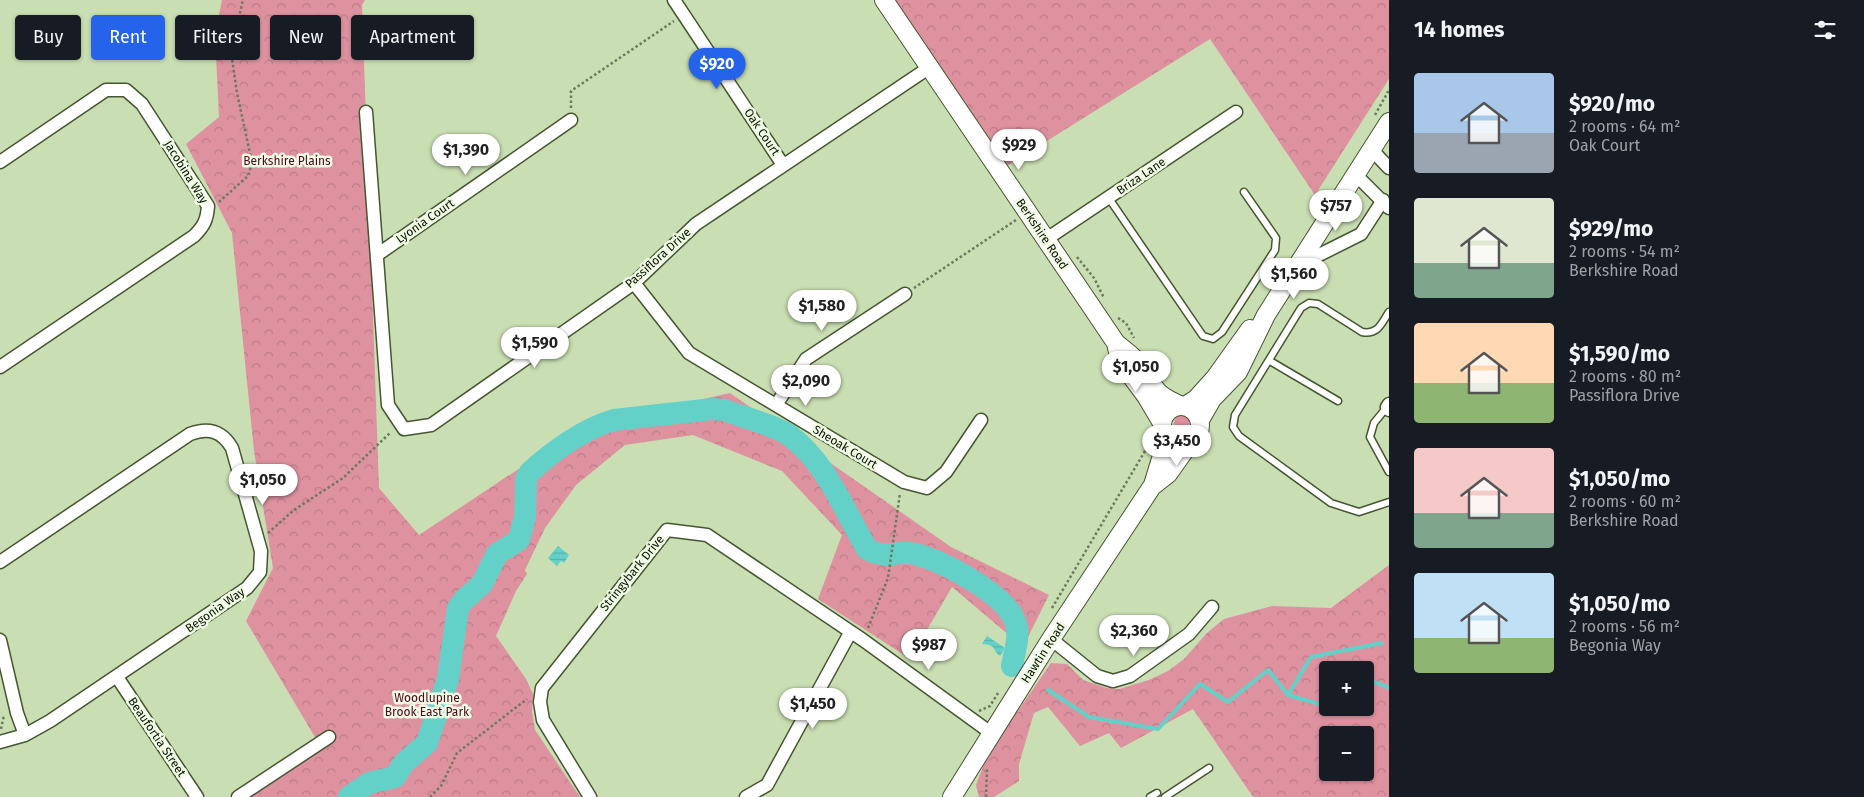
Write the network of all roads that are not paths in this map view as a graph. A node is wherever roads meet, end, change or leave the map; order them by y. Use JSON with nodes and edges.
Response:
{"nodes":[{"id":1,"x":674,"y":0,"type":"edge"},
{"id":2,"x":884,"y":0,"type":"edge"},
{"id":3,"x":930,"y":67,"type":"junction"},
{"id":4,"x":366,"y":112,"type":"dead end"},
{"id":5,"x":1236,"y":112,"type":"dead end"},
{"id":6,"x":571,"y":120,"type":"road end"},
{"id":7,"x":1389,"y":122,"type":"edge"},
{"id":8,"x":1371,"y":149,"type":"junction"},
{"id":9,"x":0,"y":162,"type":"edge"},
{"id":10,"x":784,"y":164,"type":"junction"},
{"id":11,"x":1389,"y":168,"type":"edge"},
{"id":12,"x":1355,"y":174,"type":"junction"},
{"id":13,"x":1244,"y":192,"type":"dead end"},
{"id":14,"x":1108,"y":198,"type":"junction"},
{"id":15,"x":1386,"y":204,"type":"edge"},
{"id":16,"x":1045,"y":240,"type":"junction"},
{"id":17,"x":377,"y":255,"type":"junction"},
{"id":18,"x":1296,"y":267,"type":"junction"},
{"id":19,"x":634,"y":283,"type":"junction"},
{"id":20,"x":904,"y":294,"type":"road end"},
{"id":21,"x":1389,"y":312,"type":"edge"},
{"id":22,"x":1266,"y":315,"type":"junction"},
{"id":23,"x":1116,"y":343,"type":"junction"},
{"id":24,"x":1270,"y":362,"type":"junction"},
{"id":25,"x":0,"y":367,"type":"edge"},
{"id":26,"x":1338,"y":401,"type":"dead end"},
{"id":27,"x":776,"y":405,"type":"junction"},
{"id":28,"x":1183,"y":406,"type":"junction"},
{"id":29,"x":1388,"y":407,"type":"edge"},
{"id":30,"x":981,"y":420,"type":"dead end"},
{"id":31,"x":1200,"y":420,"type":"junction"},
{"id":32,"x":1165,"y":431,"type":"junction"},
{"id":33,"x":1190,"y":443,"type":"junction"},
{"id":34,"x":1389,"y":472,"type":"edge"},
{"id":35,"x":1154,"y":485,"type":"junction"},
{"id":36,"x":1389,"y":502,"type":"edge"},
{"id":37,"x":0,"y":562,"type":"edge"},
{"id":38,"x":1212,"y":607,"type":"dead end"},
{"id":39,"x":850,"y":633,"type":"junction"},
{"id":40,"x":1051,"y":639,"type":"junction"},
{"id":41,"x":0,"y":640,"type":"edge"},
{"id":42,"x":117,"y":677,"type":"junction"},
{"id":43,"x":991,"y":733,"type":"junction"},
{"id":44,"x":25,"y":734,"type":"junction"},
{"id":45,"x":329,"y":737,"type":"dead end"},
{"id":46,"x":0,"y":742,"type":"edge"},
{"id":47,"x":1209,"y":768,"type":"dead end"},
{"id":48,"x":1157,"y":793,"type":"dead end"},
{"id":49,"x":956,"y":795,"type":"edge"},
{"id":50,"x":198,"y":797,"type":"edge"},
{"id":51,"x":238,"y":797,"type":"edge"},
{"id":52,"x":590,"y":797,"type":"edge"},
{"id":53,"x":746,"y":797,"type":"edge"},
{"id":54,"x":1150,"y":797,"type":"edge"},
{"id":55,"x":1165,"y":797,"type":"edge"}],
"edges":[{"from":1,"to":10,"type":"street","name":"Oak Court"},
{"from":2,"to":3,"type":"main road","name":"Berkshire Road"},
{"from":3,"to":10,"type":"street","name":"Passiflora Drive"},
{"from":3,"to":16,"type":"main road","name":"Berkshire Road"},
{"from":4,"to":17,"type":"street"},
{"from":5,"to":14,"type":"street","name":"Briza Lane"},
{"from":6,"to":17,"type":"street","name":"Lyonia Court"},
{"from":7,"to":8,"type":"main road"},
{"from":8,"to":11,"type":"street"},
{"from":8,"to":12,"type":"main road"},
{"from":9,"to":25,"type":"street","name":"Jacobina Way"},
{"from":10,"to":19,"type":"street","name":"Passiflora Drive"},
{"from":12,"to":15,"type":"street"},
{"from":12,"to":18,"type":"main road"},
{"from":13,"to":14,"type":"lane"},
{"from":14,"to":16,"type":"street","name":"Briza Lane"},
{"from":15,"to":18,"type":"street"},
{"from":16,"to":23,"type":"main road","name":"Berkshire Road"},
{"from":17,"to":19,"type":"street","name":"Passiflora Drive"},
{"from":18,"to":22,"type":"main road"},
{"from":19,"to":27,"type":"street","name":"Sheoak Court"},
{"from":20,"to":27,"type":"street"},
{"from":21,"to":24,"type":"lane"},
{"from":22,"to":28,"type":"main road"},
{"from":22,"to":31,"type":"main road"},
{"from":23,"to":28,"type":"main road","name":"Berkshire Road"},
{"from":23,"to":32,"type":"main road","name":"Berkshire Road"},
{"from":24,"to":26,"type":"lane"},
{"from":24,"to":36,"type":"lane"},
{"from":27,"to":30,"type":"street","name":"Sheoak Court"},
{"from":28,"to":31,"type":"main road"},
{"from":28,"to":32,"type":"main road"},
{"from":29,"to":34,"type":"lane"},
{"from":31,"to":33,"type":"main road"},
{"from":32,"to":33,"type":"main road"},
{"from":32,"to":35,"type":"main road","name":"Hawtin Road"},
{"from":33,"to":35,"type":"main road","name":"Hawtin Road"},
{"from":35,"to":40,"type":"main road","name":"Hawtin Road"},
{"from":37,"to":42,"type":"street","name":"Begonia Way"},
{"from":38,"to":40,"type":"street"},
{"from":39,"to":43,"type":"street","name":"Stringybark Drive"},
{"from":39,"to":52,"type":"street","name":"Stringybark Drive"},
{"from":39,"to":53,"type":"street"},
{"from":40,"to":43,"type":"main road","name":"Hawtin Road"},
{"from":41,"to":44,"type":"street"},
{"from":42,"to":44,"type":"street","name":"Begonia Way"},
{"from":42,"to":50,"type":"street","name":"Beaufortia Street"},
{"from":43,"to":49,"type":"main road","name":"Hawtin Road"},
{"from":44,"to":46,"type":"street","name":"Begonia Way"},
{"from":45,"to":51,"type":"street"},
{"from":47,"to":55,"type":"lane"},
{"from":48,"to":54,"type":"lane"}]}
